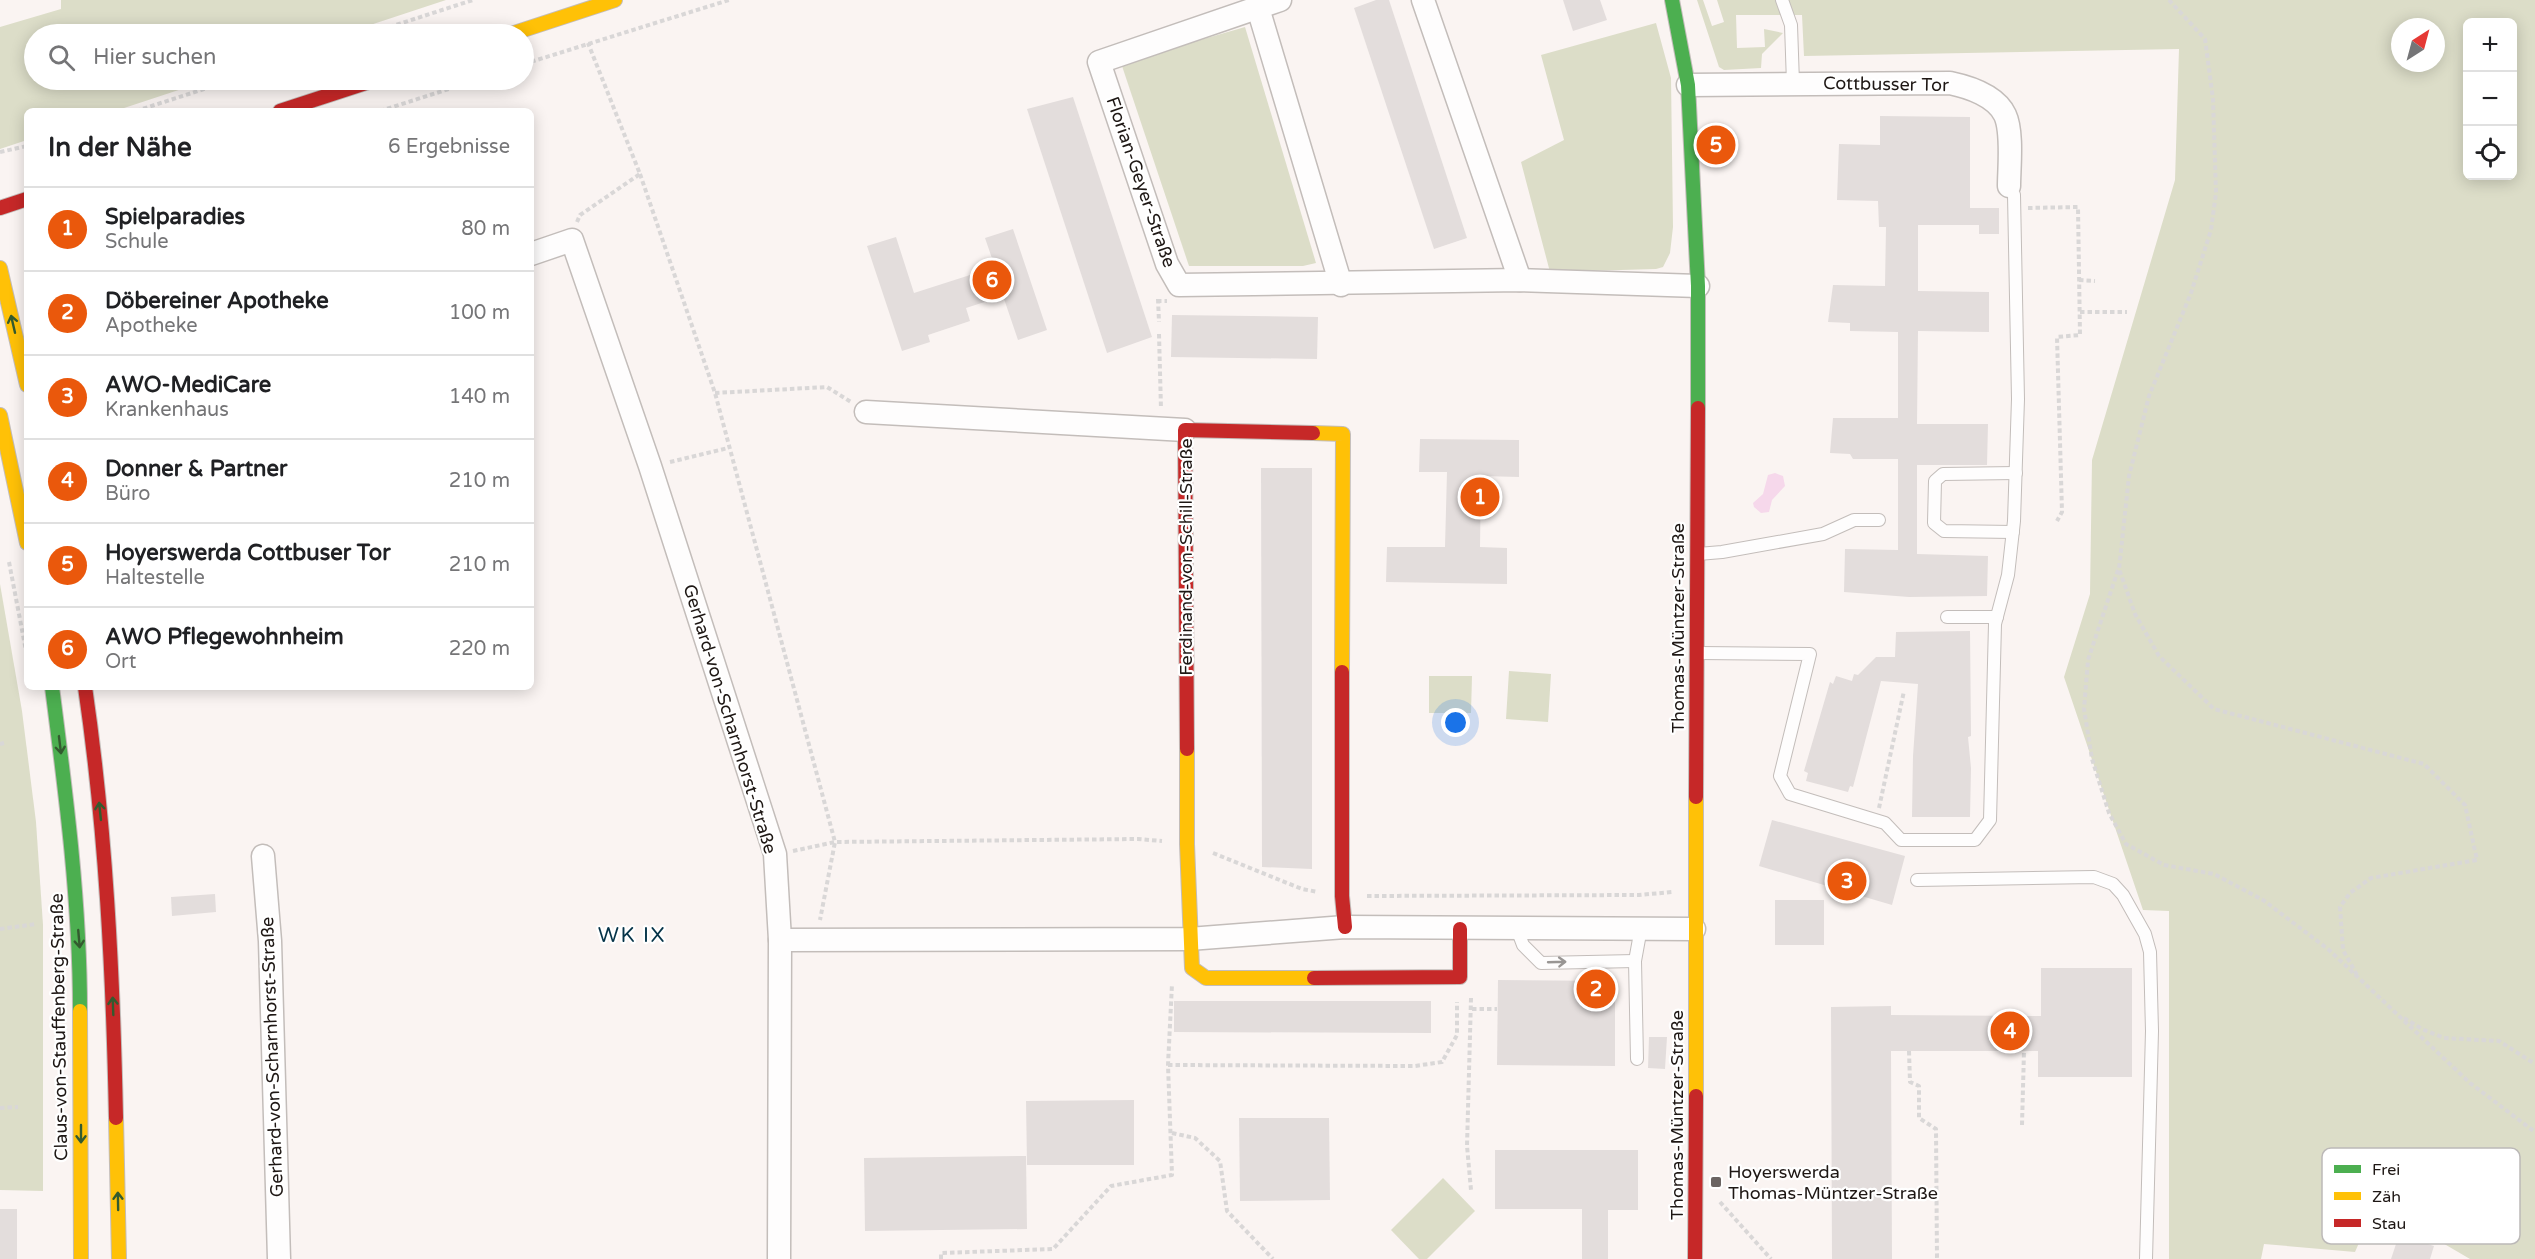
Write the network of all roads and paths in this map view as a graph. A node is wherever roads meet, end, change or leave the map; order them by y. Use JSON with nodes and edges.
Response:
{"nodes":[{"id":1,"x":473,"y":0,"type":"edge"},
{"id":2,"x":615,"y":0,"type":"edge"},
{"id":3,"x":729,"y":0,"type":"edge"},
{"id":4,"x":1280,"y":0,"type":"edge"},
{"id":5,"x":1424,"y":0,"type":"edge"},
{"id":6,"x":1672,"y":0,"type":"edge"},
{"id":7,"x":1782,"y":0,"type":"edge"},
{"id":8,"x":2169,"y":0,"type":"edge"},
{"id":9,"x":1258,"y":8,"type":"junction"},
{"id":10,"x":399,"y":24,"type":"edge"},
{"id":11,"x":534,"y":26,"type":"edge"},
{"id":12,"x":588,"y":43,"type":"junction"},
{"id":13,"x":534,"y":61,"type":"edge"},
{"id":14,"x":1793,"y":83,"type":"junction"},
{"id":15,"x":1688,"y":85,"type":"junction"},
{"id":16,"x":200,"y":90,"type":"edge"},
{"id":17,"x":344,"y":90,"type":"edge"},
{"id":18,"x":446,"y":90,"type":"edge"},
{"id":19,"x":145,"y":108,"type":"edge"},
{"id":20,"x":289,"y":108,"type":"edge"},
{"id":21,"x":389,"y":108,"type":"edge"},
{"id":22,"x":24,"y":147,"type":"edge"},
{"id":23,"x":0,"y":152,"type":"edge"},
{"id":24,"x":640,"y":174,"type":"junction"},
{"id":25,"x":2012,"y":197,"type":"junction"},
{"id":26,"x":24,"y":200,"type":"edge"},
{"id":27,"x":0,"y":208,"type":"edge"},
{"id":28,"x":572,"y":240,"type":"junction"},
{"id":29,"x":534,"y":253,"type":"edge"},
{"id":30,"x":0,"y":268,"type":"edge"},
{"id":31,"x":1520,"y":280,"type":"junction"},
{"id":32,"x":2079,"y":280,"type":"junction"},
{"id":33,"x":2095,"y":280,"type":"dead end"},
{"id":34,"x":1341,"y":285,"type":"junction"},
{"id":35,"x":1698,"y":286,"type":"junction"},
{"id":36,"x":1157,"y":301,"type":"dead end"},
{"id":37,"x":1169,"y":301,"type":"dead end"},
{"id":38,"x":2080,"y":312,"type":"junction"},
{"id":39,"x":2127,"y":312,"type":"dead end"},
{"id":40,"x":1159,"y":334,"type":"dead end"},
{"id":41,"x":24,"y":372,"type":"edge"},
{"id":42,"x":715,"y":393,"type":"junction"},
{"id":43,"x":866,"y":412,"type":"joint"},
{"id":44,"x":0,"y":415,"type":"edge"},
{"id":45,"x":1162,"y":427,"type":"junction"},
{"id":46,"x":1185,"y":430,"type":"junction"},
{"id":47,"x":728,"y":448,"type":"junction"},
{"id":48,"x":650,"y":466,"type":"junction"},
{"id":49,"x":2016,"y":473,"type":"junction"},
{"id":50,"x":1880,"y":520,"type":"dead end"},
{"id":51,"x":2057,"y":521,"type":"dead end"},
{"id":52,"x":24,"y":529,"type":"edge"},
{"id":53,"x":2013,"y":532,"type":"junction"},
{"id":54,"x":1697,"y":554,"type":"junction"},
{"id":55,"x":8,"y":556,"type":"dead end"},
{"id":56,"x":2119,"y":569,"type":"junction"},
{"id":57,"x":1947,"y":617,"type":"dead end"},
{"id":58,"x":1997,"y":617,"type":"junction"},
{"id":59,"x":24,"y":640,"type":"edge"},
{"id":60,"x":1696,"y":652,"type":"junction"},
{"id":61,"x":52,"y":690,"type":"edge"},
{"id":62,"x":86,"y":690,"type":"edge"},
{"id":63,"x":1904,"y":691,"type":"dead end"},
{"id":64,"x":1879,"y":812,"type":"dead end"},
{"id":65,"x":835,"y":842,"type":"junction"},
{"id":66,"x":1187,"y":844,"type":"junction"},
{"id":67,"x":775,"y":854,"type":"junction"},
{"id":68,"x":263,"y":856,"type":"dead end"},
{"id":69,"x":1917,"y":880,"type":"dead end"},
{"id":70,"x":1675,"y":892,"type":"dead end"},
{"id":71,"x":1342,"y":896,"type":"junction"},
{"id":72,"x":36,"y":924,"type":"dead end"},
{"id":73,"x":1345,"y":927,"type":"junction"},
{"id":74,"x":1641,"y":928,"type":"junction"},
{"id":75,"x":0,"y":929,"type":"edge"},
{"id":76,"x":1460,"y":929,"type":"junction"},
{"id":77,"x":1517,"y":929,"type":"junction"},
{"id":78,"x":1694,"y":929,"type":"junction"},
{"id":79,"x":817,"y":939,"type":"junction"},
{"id":80,"x":1189,"y":939,"type":"junction"},
{"id":81,"x":780,"y":940,"type":"junction"},
{"id":82,"x":1635,"y":962,"type":"junction"},
{"id":83,"x":1460,"y":977,"type":"junction"},
{"id":84,"x":2358,"y":977,"type":"junction"},
{"id":85,"x":1172,"y":982,"type":"dead end"},
{"id":86,"x":1497,"y":1009,"type":"dead end"},
{"id":87,"x":1472,"y":1010,"type":"junction"},
{"id":88,"x":2396,"y":1013,"type":"junction"},
{"id":89,"x":1909,"y":1051,"type":"dead end"},
{"id":90,"x":2024,"y":1051,"type":"dead end"},
{"id":91,"x":1637,"y":1059,"type":"dead end"},
{"id":92,"x":2535,"y":1064,"type":"edge"},
{"id":93,"x":1168,"y":1065,"type":"junction"},
{"id":94,"x":18,"y":1107,"type":"dead end"},
{"id":95,"x":0,"y":1108,"type":"edge"},
{"id":96,"x":2022,"y":1125,"type":"dead end"},
{"id":97,"x":2535,"y":1132,"type":"edge"},
{"id":98,"x":1172,"y":1133,"type":"junction"},
{"id":99,"x":1471,"y":1190,"type":"dead end"},
{"id":100,"x":1719,"y":1200,"type":"dead end"},
{"id":101,"x":81,"y":1259,"type":"edge"},
{"id":102,"x":119,"y":1259,"type":"edge"},
{"id":103,"x":279,"y":1259,"type":"edge"},
{"id":104,"x":779,"y":1259,"type":"edge"},
{"id":105,"x":941,"y":1259,"type":"edge"},
{"id":106,"x":1273,"y":1259,"type":"edge"},
{"id":107,"x":1695,"y":1259,"type":"edge"},
{"id":108,"x":1771,"y":1259,"type":"edge"},
{"id":109,"x":1937,"y":1259,"type":"edge"},
{"id":110,"x":2146,"y":1259,"type":"edge"}],
"edges":[{"from":1,"to":10,"type":"path"},
{"from":2,"to":11,"type":"street"},
{"from":3,"to":12,"type":"path"},
{"from":4,"to":9,"type":"street"},
{"from":5,"to":31,"type":"street"},
{"from":6,"to":15,"type":"street","name":"Thomas-Müntzer-Straße"},
{"from":7,"to":14,"type":"lane"},
{"from":8,"to":56,"type":"path"},
{"from":9,"to":34,"type":"street"},
{"from":9,"to":34,"type":"street","name":"Florian-Geyer-Straße"},
{"from":12,"to":13,"type":"path"},
{"from":12,"to":24,"type":"path"},
{"from":14,"to":15,"type":"street","name":"Cottbusser Tor"},
{"from":14,"to":25,"type":"street","name":"Cottbusser Tor"},
{"from":15,"to":35,"type":"street","name":"Thomas-Müntzer-Straße"},
{"from":16,"to":19,"type":"path"},
{"from":17,"to":20,"type":"street"},
{"from":18,"to":21,"type":"path"},
{"from":22,"to":23,"type":"path"},
{"from":24,"to":28,"type":"path"},
{"from":24,"to":42,"type":"path"},
{"from":25,"to":32,"type":"path"},
{"from":25,"to":49,"type":"lane"},
{"from":26,"to":27,"type":"street"},
{"from":28,"to":29,"type":"street"},
{"from":28,"to":48,"type":"street","name":"Gerhard-von-Scharnhorst-Straße"},
{"from":41,"to":30,"type":"street","one_way":true},
{"from":31,"to":34,"type":"street","name":"Florian-Geyer-Straße"},
{"from":31,"to":35,"type":"street","name":"Florian-Geyer-Straße"},
{"from":32,"to":33,"type":"path"},
{"from":32,"to":38,"type":"path"},
{"from":35,"to":54,"type":"street","name":"Thomas-Müntzer-Straße"},
{"from":36,"to":37,"type":"path"},
{"from":38,"to":39,"type":"path"},
{"from":38,"to":51,"type":"path"},
{"from":40,"to":45,"type":"path"},
{"from":42,"to":43,"type":"path"},
{"from":42,"to":47,"type":"path"},
{"from":43,"to":45,"type":"street"},
{"from":44,"to":52,"type":"street"},
{"from":45,"to":46,"type":"street"},
{"from":46,"to":66,"type":"street","name":"Ferdinand-von-Schill-Straße"},
{"from":46,"to":71,"type":"street","name":"Ferdinand-von-Schill-Straße"},
{"from":47,"to":48,"type":"path"},
{"from":47,"to":65,"type":"path"},
{"from":48,"to":67,"type":"street","name":"Gerhard-von-Scharnhorst-Straße"},
{"from":49,"to":53,"type":"lane"},
{"from":49,"to":53,"type":"lane"},
{"from":50,"to":54,"type":"lane"},
{"from":53,"to":58,"type":"lane"},
{"from":54,"to":60,"type":"street","name":"Thomas-Müntzer-Straße"},
{"from":55,"to":59,"type":"path"},
{"from":56,"to":84,"type":"path"},
{"from":56,"to":84,"type":"path"},
{"from":57,"to":58,"type":"lane"},
{"from":58,"to":60,"type":"lane"},
{"from":60,"to":78,"type":"street","name":"Thomas-Müntzer-Straße"},
{"from":61,"to":101,"type":"street","name":"Claus-von-Stauffenberg-Straße","one_way":true},
{"from":102,"to":62,"type":"street","one_way":true},
{"from":63,"to":64,"type":"path"},
{"from":65,"to":66,"type":"path"},
{"from":65,"to":67,"type":"path"},
{"from":65,"to":79,"type":"path"},
{"from":66,"to":71,"type":"path"},
{"from":66,"to":80,"type":"street","name":"Ferdinand-von-Schill-Straße"},
{"from":67,"to":81,"type":"street","name":"Gerhard-von-Scharnhorst-Straße"},
{"from":68,"to":103,"type":"street","name":"Gerhard-von-Scharnhorst-Straße"},
{"from":69,"to":110,"type":"lane"},
{"from":70,"to":71,"type":"path"},
{"from":71,"to":73,"type":"street","name":"Ferdinand-von-Schill-Straße"},
{"from":72,"to":75,"type":"path"},
{"from":73,"to":76,"type":"street"},
{"from":73,"to":80,"type":"street"},
{"from":74,"to":77,"type":"street"},
{"from":74,"to":78,"type":"street"},
{"from":74,"to":82,"type":"lane"},
{"from":76,"to":77,"type":"street"},
{"from":76,"to":83,"type":"street"},
{"from":77,"to":82,"type":"lane","one_way":true},
{"from":78,"to":107,"type":"street","name":"Thomas-Müntzer-Straße"},
{"from":79,"to":80,"type":"street"},
{"from":79,"to":81,"type":"street"},
{"from":80,"to":83,"type":"street","name":"Ferdinand-von-Schill-Straße"},
{"from":81,"to":104,"type":"street","name":"Gerhard-von-Scharnhorst-Straße"},
{"from":82,"to":91,"type":"lane"},
{"from":83,"to":87,"type":"path"},
{"from":83,"to":93,"type":"path"},
{"from":84,"to":88,"type":"path"},
{"from":85,"to":93,"type":"path"},
{"from":86,"to":87,"type":"path"},
{"from":87,"to":99,"type":"path"},
{"from":88,"to":92,"type":"path"},
{"from":88,"to":97,"type":"path"},
{"from":89,"to":109,"type":"path"},
{"from":90,"to":96,"type":"path"},
{"from":93,"to":98,"type":"path"},
{"from":94,"to":95,"type":"path"},
{"from":98,"to":105,"type":"path"},
{"from":98,"to":106,"type":"path"},
{"from":100,"to":108,"type":"path"}]}
